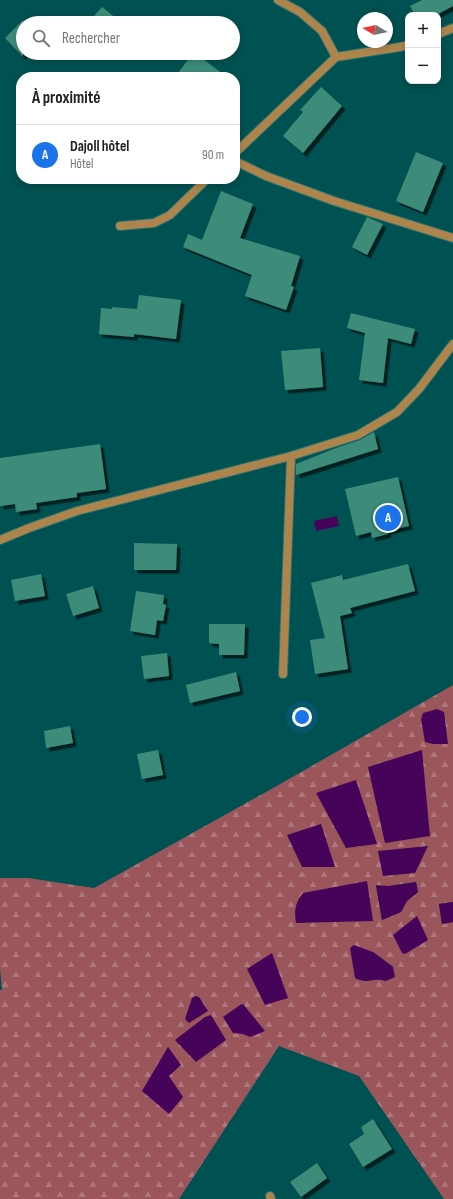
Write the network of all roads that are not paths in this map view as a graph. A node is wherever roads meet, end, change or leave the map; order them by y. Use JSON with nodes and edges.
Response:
{"nodes":[{"id":1,"x":278,"y":0,"type":"edge"},
{"id":2,"x":453,"y":28,"type":"edge"},
{"id":3,"x":441,"y":33,"type":"edge"},
{"id":4,"x":405,"y":46,"type":"edge"},
{"id":5,"x":336,"y":57,"type":"junction"},
{"id":6,"x":240,"y":148,"type":"edge"},
{"id":7,"x":240,"y":163,"type":"edge"},
{"id":8,"x":202,"y":184,"type":"edge"},
{"id":9,"x":120,"y":226,"type":"dead end"},
{"id":10,"x":453,"y":238,"type":"edge"},
{"id":11,"x":453,"y":344,"type":"edge"},
{"id":12,"x":291,"y":456,"type":"junction"},
{"id":13,"x":0,"y":540,"type":"edge"},
{"id":14,"x":283,"y":674,"type":"dead end"}],
"edges":[{"from":1,"to":5,"type":"street"},
{"from":2,"to":3,"type":"street"},
{"from":4,"to":5,"type":"street"},
{"from":5,"to":6,"type":"street"},
{"from":7,"to":10,"type":"street"},
{"from":8,"to":9,"type":"street"},
{"from":11,"to":12,"type":"street"},
{"from":12,"to":13,"type":"street"},
{"from":12,"to":14,"type":"street"}]}
